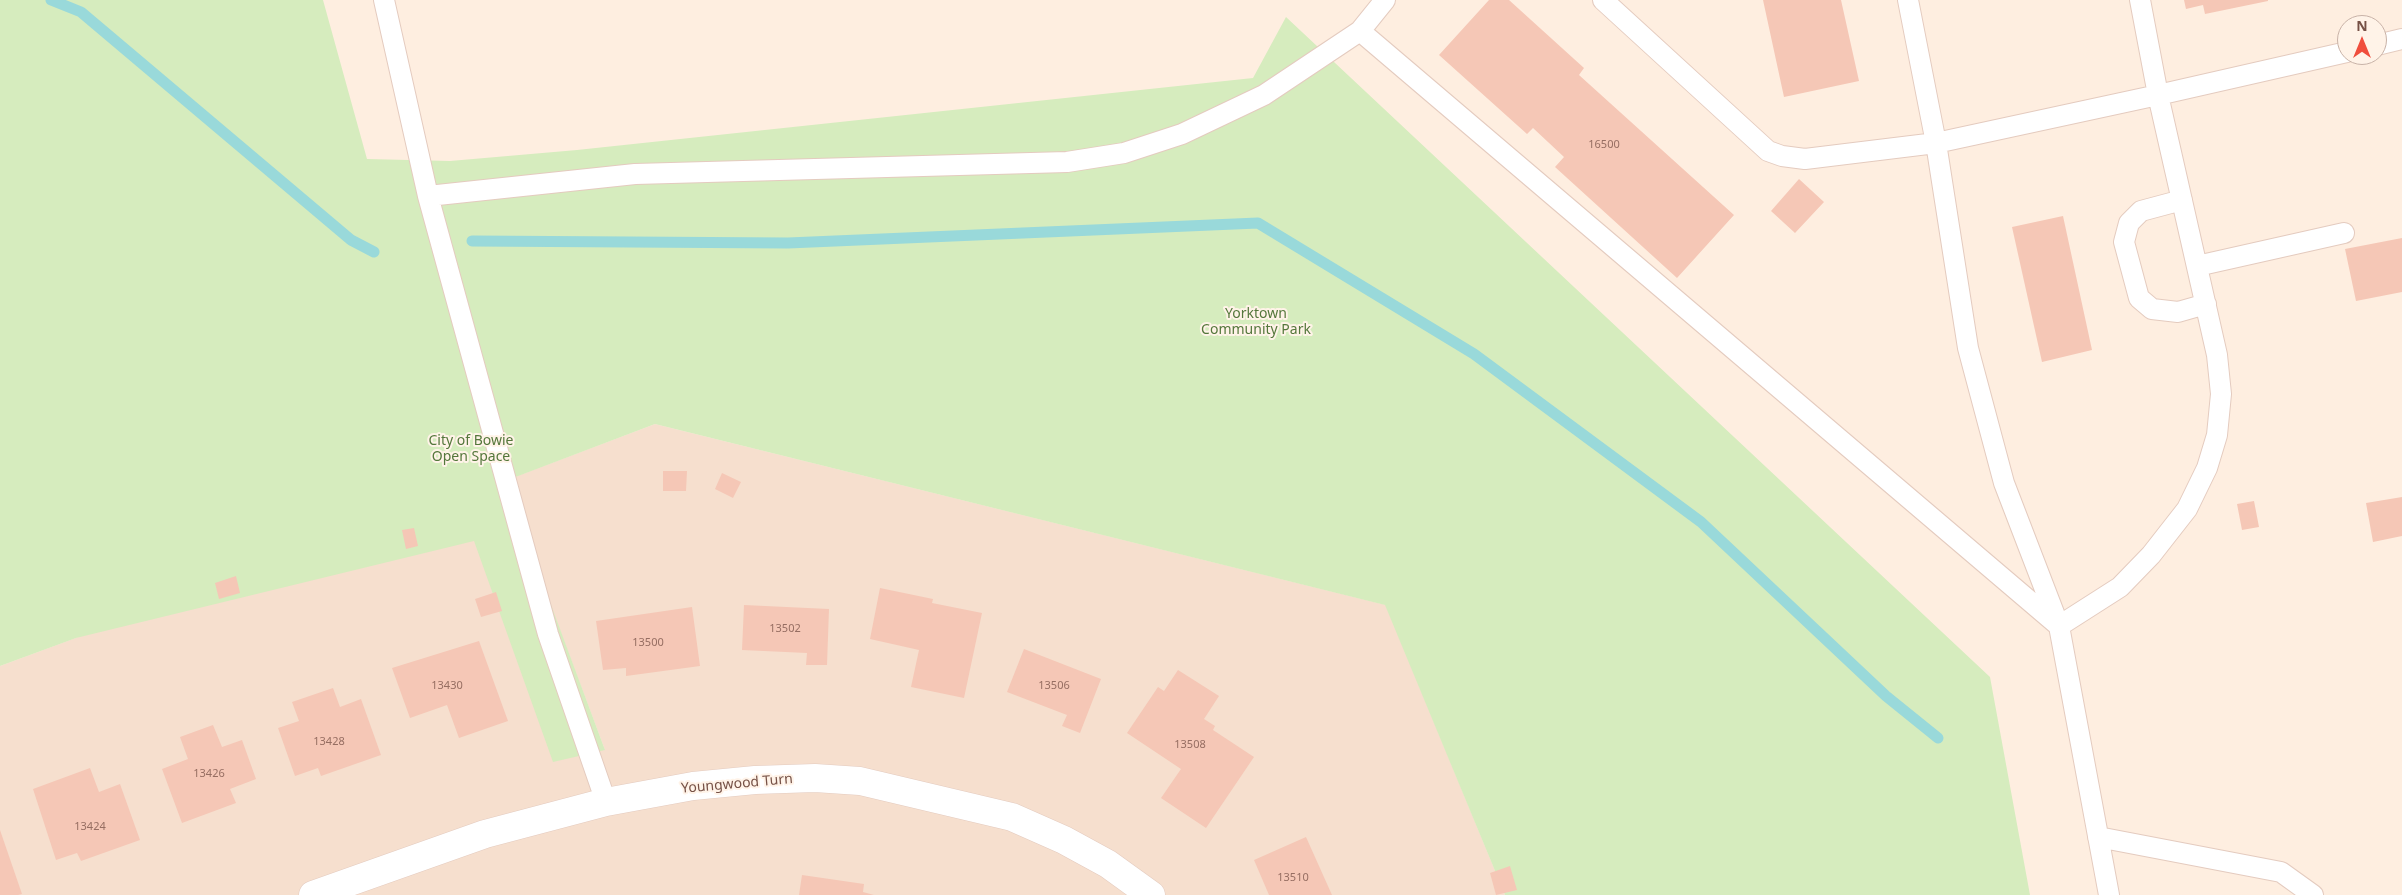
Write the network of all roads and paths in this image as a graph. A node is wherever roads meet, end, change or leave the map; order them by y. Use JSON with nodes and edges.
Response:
{"nodes":[{"id":1,"x":384,"y":0,"type":"edge"},
{"id":2,"x":1385,"y":0,"type":"edge"},
{"id":3,"x":1603,"y":0,"type":"edge"},
{"id":4,"x":1908,"y":0,"type":"edge"},
{"id":5,"x":2140,"y":0,"type":"edge"},
{"id":6,"x":1360,"y":30,"type":"junction"},
{"id":7,"x":2402,"y":39,"type":"edge"},
{"id":8,"x":2387,"y":43,"type":"edge"},
{"id":9,"x":2337,"y":54,"type":"edge"},
{"id":10,"x":2158,"y":96,"type":"junction"},
{"id":11,"x":1936,"y":143,"type":"junction"},
{"id":12,"x":428,"y":196,"type":"junction"},
{"id":13,"x":2182,"y":200,"type":"junction"},
{"id":14,"x":2344,"y":233,"type":"dead end"},
{"id":15,"x":2197,"y":266,"type":"junction"},
{"id":16,"x":2206,"y":304,"type":"junction"},
{"id":17,"x":2060,"y":626,"type":"junction"},
{"id":18,"x":606,"y":802,"type":"junction"},
{"id":19,"x":2098,"y":837,"type":"junction"},
{"id":20,"x":312,"y":895,"type":"edge"},
{"id":21,"x":1151,"y":895,"type":"edge"},
{"id":22,"x":2109,"y":895,"type":"edge"},
{"id":23,"x":2313,"y":895,"type":"edge"}],
"edges":[{"from":1,"to":12,"type":"lane"},
{"from":2,"to":6,"type":"lane"},
{"from":3,"to":11,"type":"lane"},
{"from":4,"to":11,"type":"lane"},
{"from":5,"to":10,"type":"lane"},
{"from":6,"to":12,"type":"lane"},
{"from":6,"to":17,"type":"lane"},
{"from":7,"to":8,"type":"lane"},
{"from":9,"to":10,"type":"lane"},
{"from":10,"to":11,"type":"lane"},
{"from":10,"to":13,"type":"lane"},
{"from":11,"to":17,"type":"lane"},
{"from":12,"to":18,"type":"lane"},
{"from":13,"to":15,"type":"lane"},
{"from":13,"to":16,"type":"lane"},
{"from":14,"to":15,"type":"lane"},
{"from":15,"to":16,"type":"lane"},
{"from":16,"to":17,"type":"lane"},
{"from":17,"to":19,"type":"lane"},
{"from":18,"to":20,"type":"street","name":"Youngwood Turn"},
{"from":18,"to":21,"type":"street","name":"Youngwood Turn"},
{"from":19,"to":22,"type":"lane"},
{"from":19,"to":23,"type":"lane"}]}
